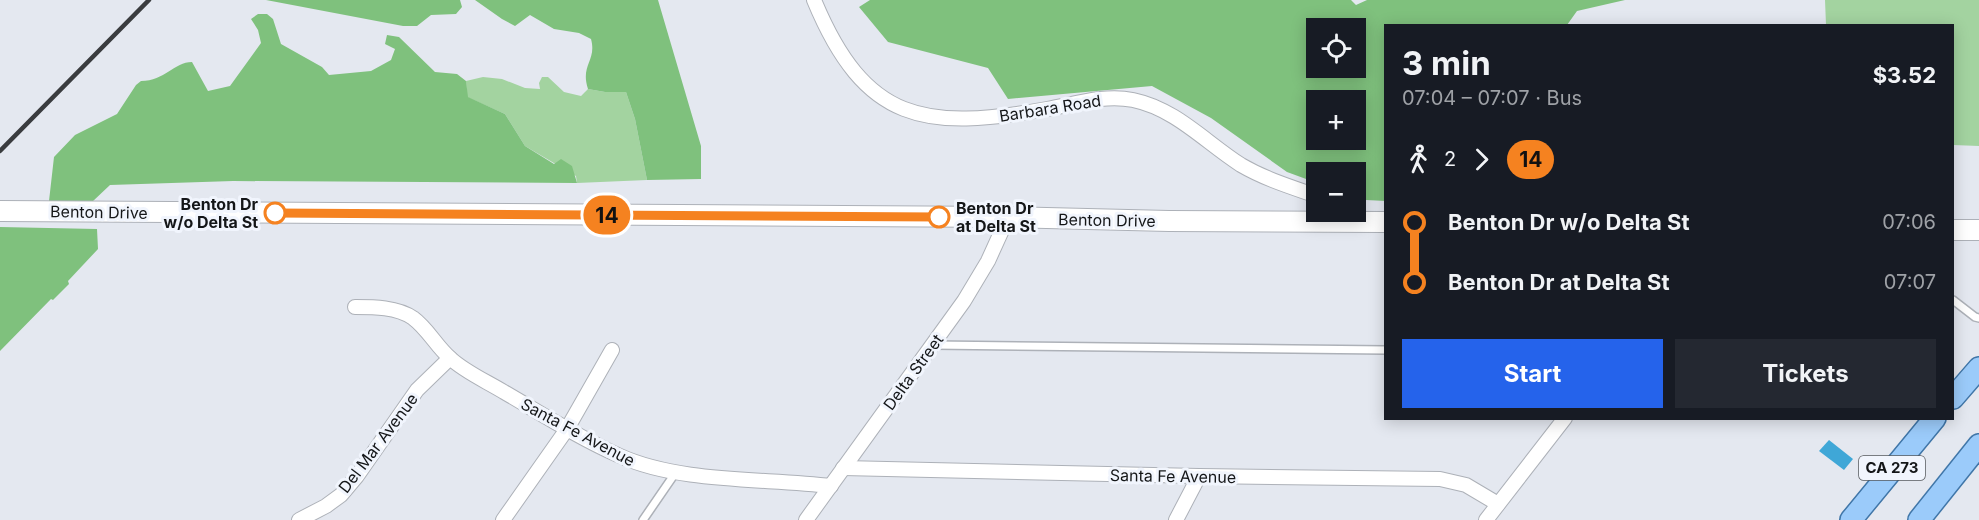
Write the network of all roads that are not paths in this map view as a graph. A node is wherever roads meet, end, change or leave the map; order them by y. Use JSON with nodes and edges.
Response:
{"nodes":[{"id":1,"x":814,"y":0,"type":"edge"},
{"id":2,"x":1306,"y":192,"type":"edge"},
{"id":3,"x":0,"y":211,"type":"edge"},
{"id":4,"x":1008,"y":217,"type":"junction"},
{"id":5,"x":1306,"y":218,"type":"edge"},
{"id":6,"x":1366,"y":219,"type":"edge"},
{"id":7,"x":1384,"y":222,"type":"edge"},
{"id":8,"x":1954,"y":230,"type":"edge"},
{"id":9,"x":1979,"y":230,"type":"edge"},
{"id":10,"x":1954,"y":301,"type":"edge"},
{"id":11,"x":356,"y":307,"type":"dead end"},
{"id":12,"x":1979,"y":318,"type":"edge"},
{"id":13,"x":933,"y":345,"type":"junction"},
{"id":14,"x":612,"y":350,"type":"dead end"},
{"id":15,"x":1384,"y":350,"type":"edge"},
{"id":16,"x":450,"y":358,"type":"junction"},
{"id":17,"x":1979,"y":368,"type":"edge"},
{"id":18,"x":1954,"y":397,"type":"edge"},
{"id":19,"x":1563,"y":420,"type":"edge"},
{"id":20,"x":1933,"y":420,"type":"edge"},
{"id":21,"x":567,"y":429,"type":"junction"},
{"id":22,"x":1979,"y":445,"type":"edge"},
{"id":23,"x":843,"y":468,"type":"junction"},
{"id":24,"x":676,"y":472,"type":"junction"},
{"id":25,"x":1198,"y":476,"type":"junction"},
{"id":26,"x":831,"y":486,"type":"junction"},
{"id":27,"x":1498,"y":504,"type":"junction"},
{"id":28,"x":299,"y":520,"type":"edge"},
{"id":29,"x":503,"y":520,"type":"edge"},
{"id":30,"x":643,"y":520,"type":"edge"},
{"id":31,"x":807,"y":520,"type":"edge"},
{"id":32,"x":1176,"y":520,"type":"edge"},
{"id":33,"x":1486,"y":520,"type":"edge"},
{"id":34,"x":1851,"y":520,"type":"edge"},
{"id":35,"x":1919,"y":520,"type":"edge"}],
"edges":[{"from":1,"to":2,"type":"street","name":"Barbara Road"},
{"from":3,"to":4,"type":"street","name":"Benton Drive"},
{"from":4,"to":5,"type":"street","name":"Benton Drive"},
{"from":4,"to":13,"type":"street","name":"Delta Street"},
{"from":6,"to":7,"type":"street","name":"Benton Drive"},
{"from":8,"to":9,"type":"street"},
{"from":10,"to":12,"type":"lane"},
{"from":11,"to":16,"type":"street","name":"Santa Fe Avenue"},
{"from":13,"to":15,"type":"lane"},
{"from":13,"to":23,"type":"street","name":"Delta Street"},
{"from":14,"to":21,"type":"street"},
{"from":16,"to":21,"type":"street","name":"Santa Fe Avenue"},
{"from":16,"to":28,"type":"street","name":"Del Mar Avenue"},
{"from":17,"to":18,"type":"main road"},
{"from":19,"to":27,"type":"street"},
{"from":20,"to":34,"type":"main road","number":"CA 273"},
{"from":21,"to":24,"type":"street","name":"Santa Fe Avenue"},
{"from":21,"to":29,"type":"street"},
{"from":22,"to":35,"type":"main road","number":"CA 273"},
{"from":23,"to":25,"type":"street","name":"Santa Fe Avenue"},
{"from":23,"to":26,"type":"street","name":"Delta Street"},
{"from":24,"to":26,"type":"street","name":"Santa Fe Avenue"},
{"from":24,"to":30,"type":"lane"},
{"from":25,"to":27,"type":"street","name":"Santa Fe Avenue"},
{"from":25,"to":32,"type":"street"},
{"from":26,"to":31,"type":"street","name":"Delta Street"},
{"from":27,"to":33,"type":"street"}]}
